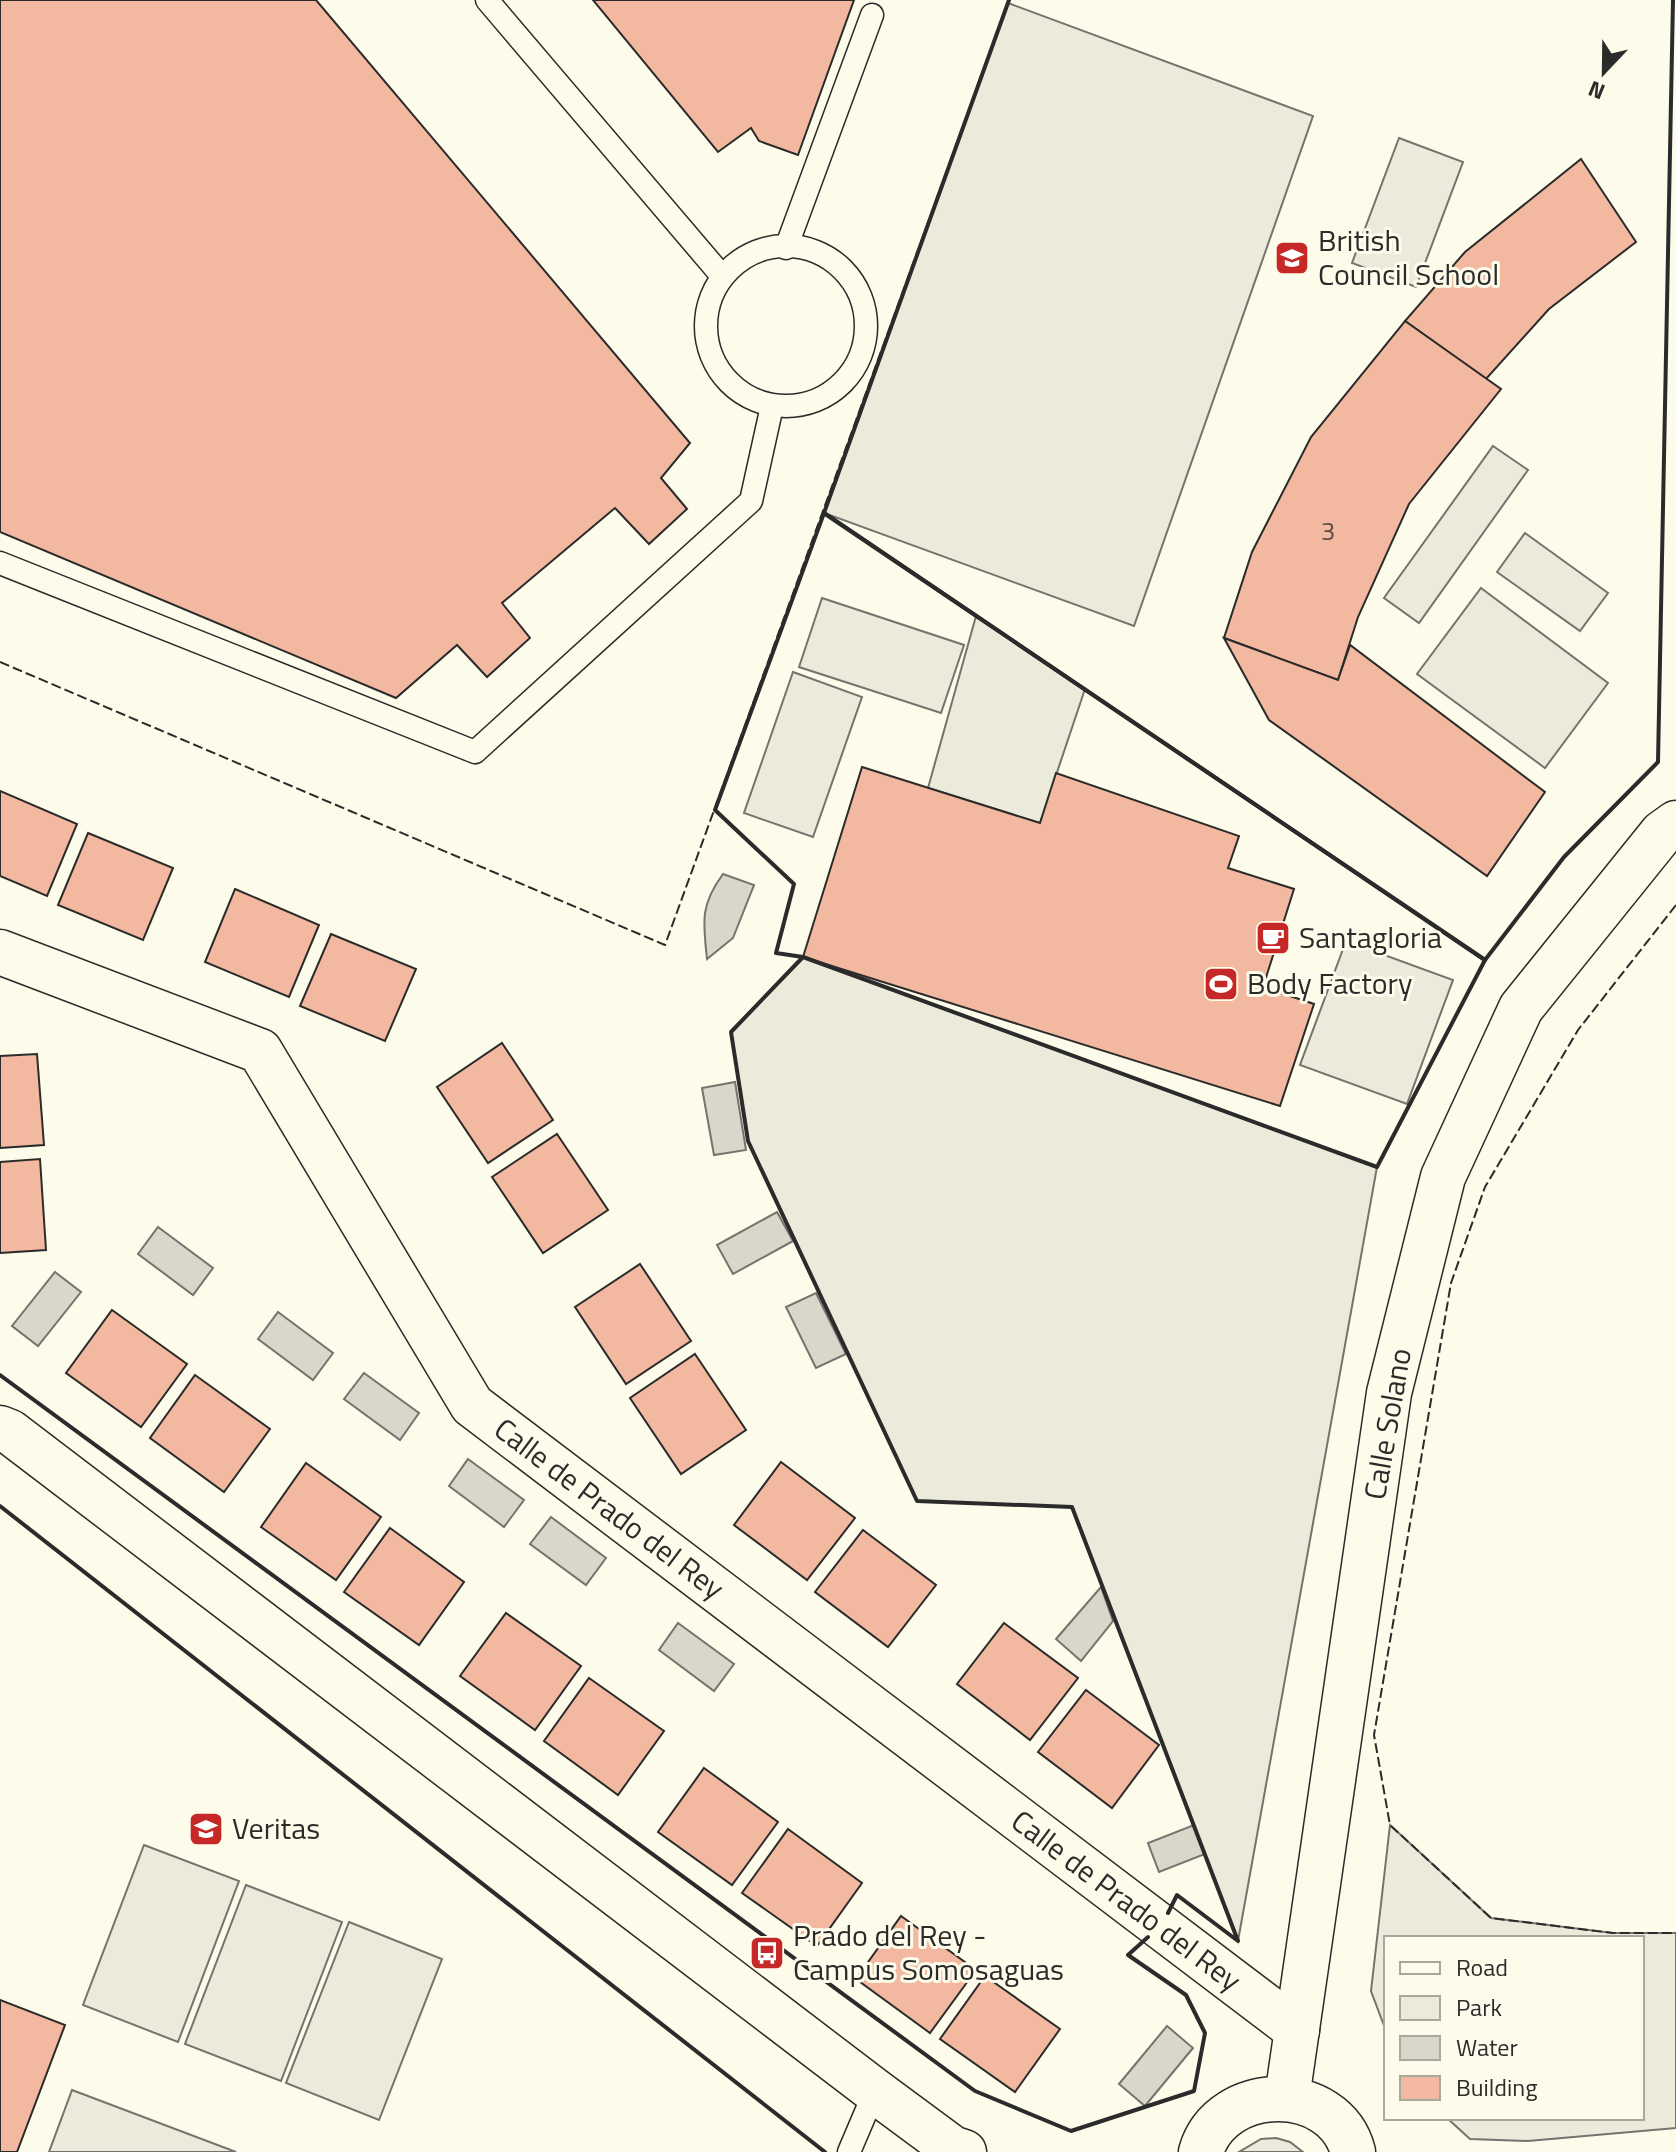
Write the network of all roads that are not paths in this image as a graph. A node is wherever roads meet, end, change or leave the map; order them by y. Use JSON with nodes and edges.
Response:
{"nodes":[{"id":1,"x":487,"y":0,"type":"edge"},
{"id":2,"x":872,"y":15,"type":"dead end"},
{"id":3,"x":786,"y":248,"type":"junction"},
{"id":4,"x":722,"y":276,"type":"junction"},
{"id":5,"x":772,"y":406,"type":"junction"},
{"id":6,"x":0,"y":563,"type":"edge"},
{"id":7,"x":1676,"y":791,"type":"edge"},
{"id":8,"x":1669,"y":828,"type":"edge"},
{"id":9,"x":0,"y":952,"type":"edge"},
{"id":10,"x":0,"y":1428,"type":"edge"},
{"id":11,"x":1297,"y":2030,"type":"junction"},
{"id":12,"x":875,"y":2091,"type":"junction"},
{"id":13,"x":1287,"y":2098,"type":"junction"},
{"id":14,"x":849,"y":2152,"type":"edge"},
{"id":15,"x":964,"y":2152,"type":"edge"},
{"id":16,"x":1201,"y":2152,"type":"edge"},
{"id":17,"x":1353,"y":2152,"type":"edge"}],
"edges":[{"from":1,"to":4,"type":"lane"},
{"from":2,"to":3,"type":"lane"},
{"from":3,"to":4,"type":"lane"},
{"from":3,"to":5,"type":"lane"},
{"from":4,"to":5,"type":"lane"},
{"from":5,"to":6,"type":"lane"},
{"from":7,"to":8,"type":"street"},
{"from":8,"to":11,"type":"street","name":"Calle Solano"},
{"from":9,"to":11,"type":"street","name":"Calle de Prado del Rey"},
{"from":10,"to":12,"type":"street"},
{"from":11,"to":13,"type":"street","name":"Calle Solano"},
{"from":12,"to":14,"type":"lane"},
{"from":12,"to":15,"type":"street"},
{"from":13,"to":16,"type":"street"},
{"from":13,"to":17,"type":"street"}]}
